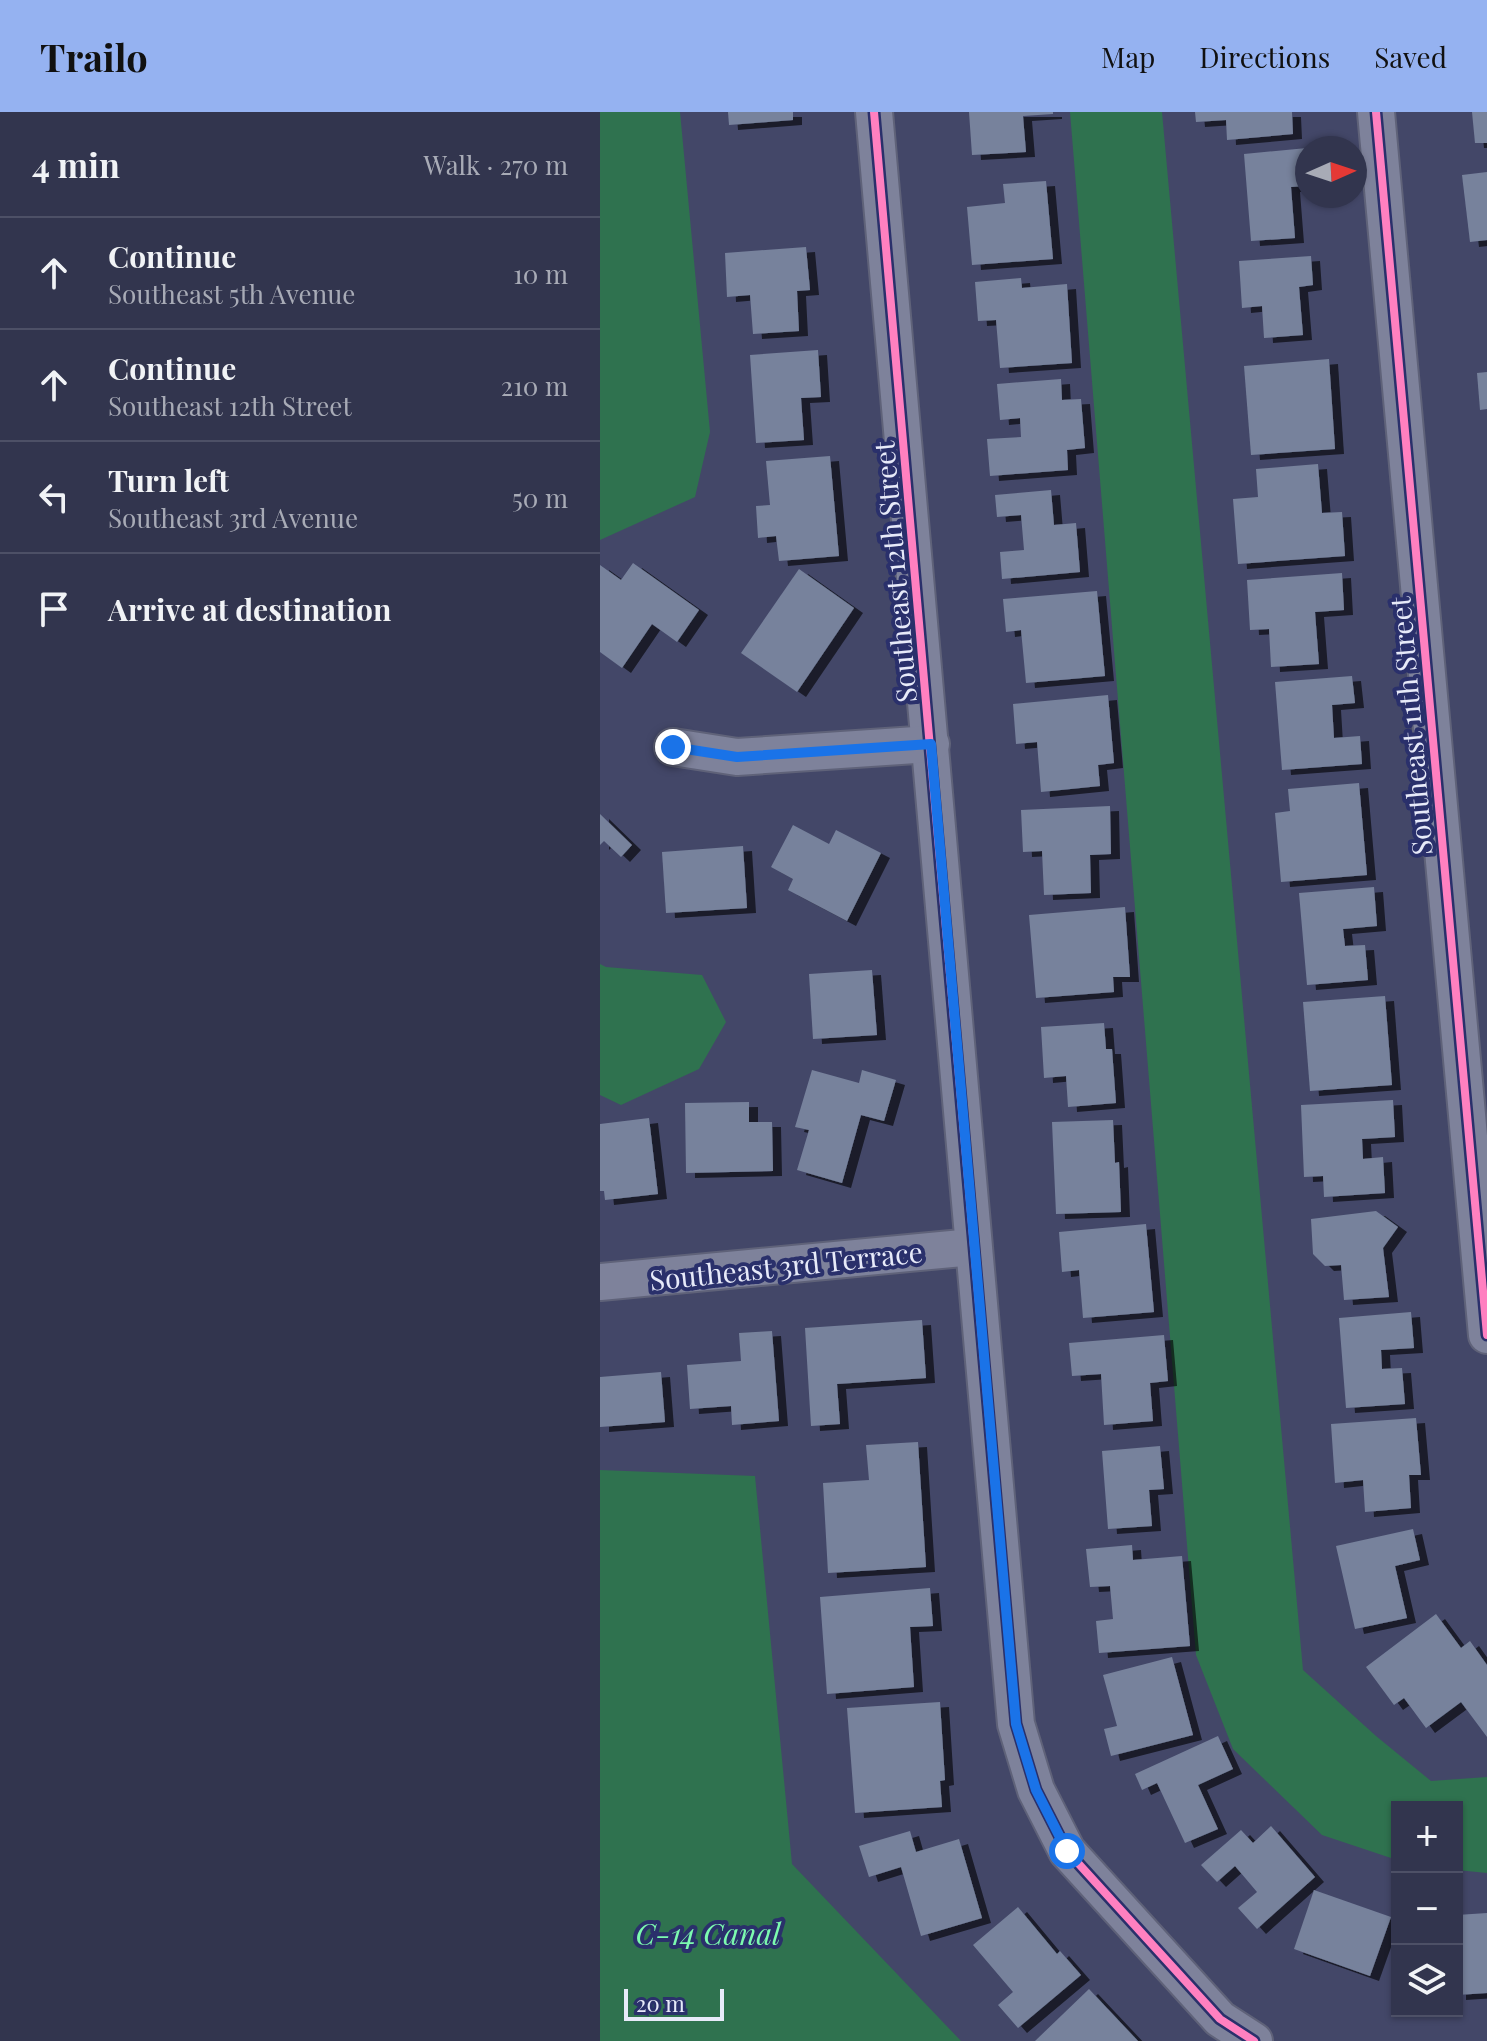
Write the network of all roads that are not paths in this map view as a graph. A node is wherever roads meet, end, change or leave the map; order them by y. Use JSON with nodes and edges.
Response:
{"nodes":[{"id":1,"x":874,"y":112,"type":"edge"},
{"id":2,"x":1376,"y":112,"type":"edge"},
{"id":3,"x":931,"y":744,"type":"junction"},
{"id":4,"x":673,"y":747,"type":"dead end"},
{"id":5,"x":973,"y":1247,"type":"junction"},
{"id":6,"x":600,"y":1282,"type":"edge"},
{"id":7,"x":1487,"y":1335,"type":"edge"},
{"id":8,"x":1254,"y":2041,"type":"edge"}],
"edges":[{"from":1,"to":3,"type":"street","name":"Southeast 12th Street"},
{"from":2,"to":7,"type":"street","name":"Southeast 11th Street"},
{"from":3,"to":4,"type":"street"},
{"from":3,"to":5,"type":"street","name":"Southeast 12th Street"},
{"from":5,"to":6,"type":"street","name":"Southeast 3rd Terrace"},
{"from":5,"to":8,"type":"street","name":"Southeast 12th Street"}]}
